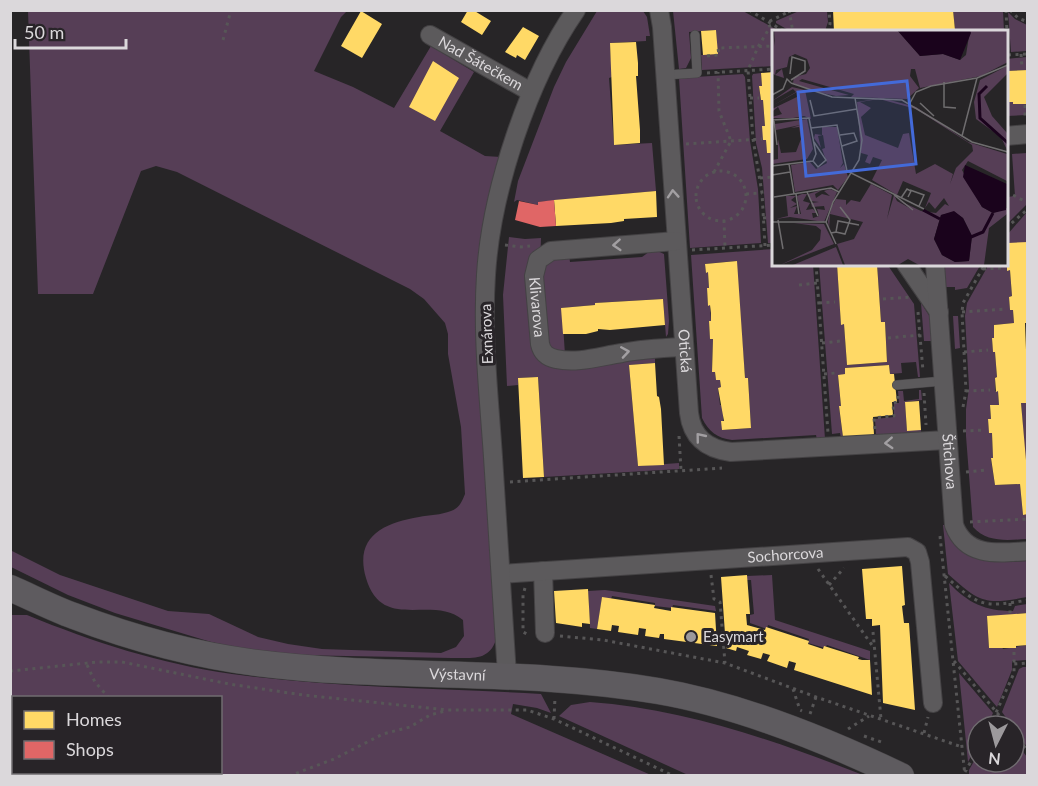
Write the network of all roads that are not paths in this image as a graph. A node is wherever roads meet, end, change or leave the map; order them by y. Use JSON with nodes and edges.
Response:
{"nodes":[{"id":1,"x":576,"y":10,"type":"edge"},
{"id":2,"x":659,"y":10,"type":"edge"},
{"id":3,"x":430,"y":34,"type":"dead end"},
{"id":4,"x":695,"y":35,"type":"dead end"},
{"id":5,"x":665,"y":75,"type":"junction"},
{"id":6,"x":531,"y":92,"type":"junction"},
{"id":7,"x":1026,"y":126,"type":"edge"},
{"id":8,"x":1008,"y":135,"type":"edge"},
{"id":9,"x":682,"y":246,"type":"junction"},
{"id":10,"x":907,"y":266,"type":"edge"},
{"id":11,"x":935,"y":266,"type":"edge"},
{"id":12,"x":939,"y":313,"type":"junction"},
{"id":13,"x":683,"y":347,"type":"junction"},
{"id":14,"x":944,"y":381,"type":"junction"},
{"id":15,"x":897,"y":385,"type":"road end"},
{"id":16,"x":956,"y":440,"type":"junction"},
{"id":17,"x":1028,"y":551,"type":"edge"},
{"id":18,"x":543,"y":571,"type":"junction"},
{"id":19,"x":501,"y":574,"type":"junction"},
{"id":20,"x":10,"y":588,"type":"edge"},
{"id":21,"x":544,"y":635,"type":"road end"},
{"id":22,"x":507,"y":675,"type":"junction"},
{"id":23,"x":930,"y":707,"type":"road end"},
{"id":24,"x":901,"y":776,"type":"edge"}],
"edges":[{"from":1,"to":6,"type":"street","name":"Exnárova"},
{"from":2,"to":5,"type":"street","name":"Otická"},
{"from":3,"to":6,"type":"street","name":"Nad Šátečkem"},
{"from":4,"to":5,"type":"lane"},
{"from":9,"to":5,"type":"street","name":"Otická","one_way":true},
{"from":6,"to":19,"type":"street","name":"Exnárova"},
{"from":7,"to":8,"type":"street"},
{"from":9,"to":13,"type":"street","name":"Otická"},
{"from":9,"to":13,"type":"street","name":"Klivarova","one_way":true},
{"from":10,"to":12,"type":"street","name":"Štichova"},
{"from":11,"to":12,"type":"street","name":"Štichova"},
{"from":12,"to":14,"type":"street","name":"Štichova"},
{"from":16,"to":13,"type":"street","name":"Otická","one_way":true},
{"from":14,"to":15,"type":"lane"},
{"from":14,"to":16,"type":"street","name":"Štichova"},
{"from":16,"to":17,"type":"street","name":"Štichova"},
{"from":18,"to":19,"type":"street","name":"Sochorcova"},
{"from":18,"to":21,"type":"street"},
{"from":18,"to":23,"type":"street","name":"Sochorcova"},
{"from":19,"to":22,"type":"street","name":"Exnárova"},
{"from":20,"to":22,"type":"main road","name":"Výstavní"},
{"from":22,"to":24,"type":"main road","name":"Výstavní"}]}
